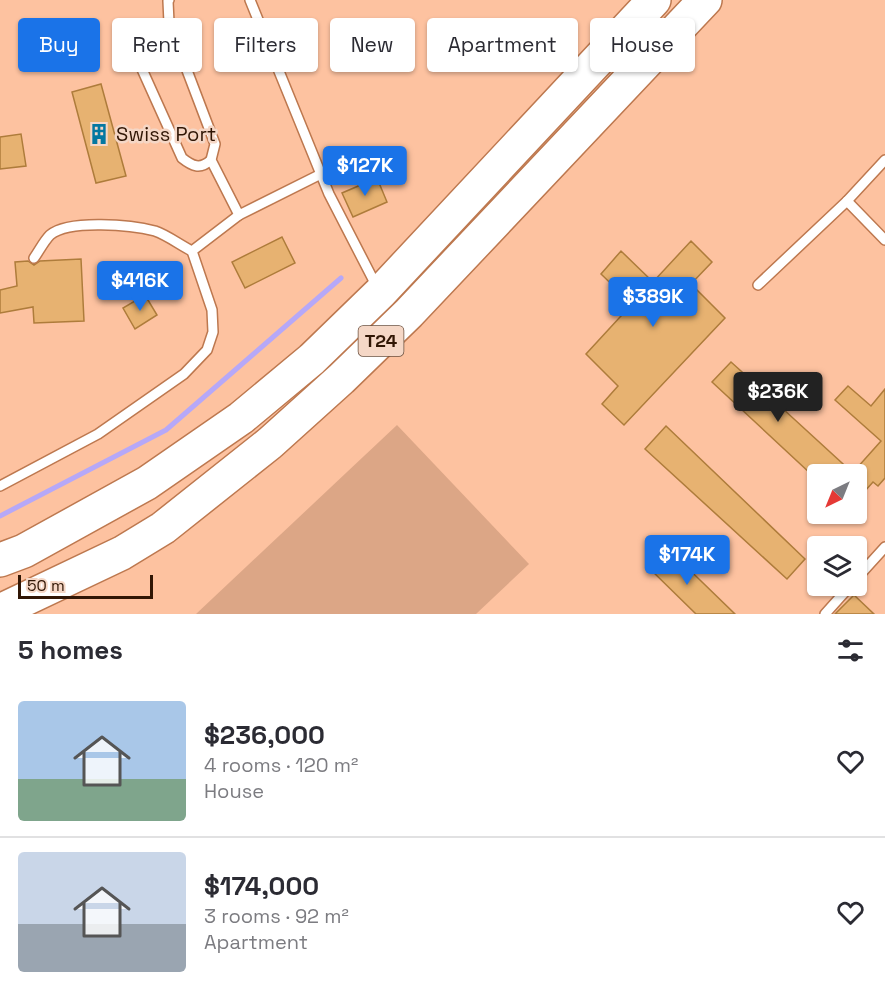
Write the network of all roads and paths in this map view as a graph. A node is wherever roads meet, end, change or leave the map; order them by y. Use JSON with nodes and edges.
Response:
{"nodes":[{"id":1,"x":169,"y":0,"type":"edge"},
{"id":2,"x":250,"y":0,"type":"edge"},
{"id":3,"x":654,"y":0,"type":"edge"},
{"id":4,"x":705,"y":0,"type":"edge"},
{"id":5,"x":169,"y":18,"type":"edge"},
{"id":6,"x":143,"y":72,"type":"edge"},
{"id":7,"x":189,"y":72,"type":"edge"},
{"id":8,"x":211,"y":160,"type":"junction"},
{"id":9,"x":885,"y":160,"type":"edge"},
{"id":10,"x":202,"y":166,"type":"junction"},
{"id":11,"x":321,"y":174,"type":"junction"},
{"id":12,"x":224,"y":184,"type":"junction"},
{"id":13,"x":846,"y":201,"type":"junction"},
{"id":14,"x":239,"y":215,"type":"junction"},
{"id":15,"x":885,"y":240,"type":"edge"},
{"id":16,"x":192,"y":251,"type":"junction"},
{"id":17,"x":34,"y":258,"type":"dead end"},
{"id":18,"x":758,"y":285,"type":"dead end"},
{"id":19,"x":380,"y":293,"type":"junction"},
{"id":20,"x":0,"y":486,"type":"edge"},
{"id":21,"x":885,"y":547,"type":"edge"},
{"id":22,"x":0,"y":560,"type":"edge"},
{"id":23,"x":867,"y":567,"type":"edge"},
{"id":24,"x":841,"y":596,"type":"edge"},
{"id":25,"x":0,"y":610,"type":"edge"},
{"id":26,"x":825,"y":614,"type":"edge"}],
"edges":[{"from":1,"to":5,"type":"lane"},
{"from":2,"to":11,"type":"lane"},
{"from":3,"to":19,"type":"highway","number":"T24"},
{"from":4,"to":25,"type":"highway","number":"T24"},
{"from":6,"to":10,"type":"lane"},
{"from":7,"to":8,"type":"lane"},
{"from":8,"to":10,"type":"lane"},
{"from":8,"to":12,"type":"lane"},
{"from":9,"to":13,"type":"lane"},
{"from":10,"to":12,"type":"lane"},
{"from":11,"to":14,"type":"lane"},
{"from":11,"to":19,"type":"lane"},
{"from":12,"to":14,"type":"lane"},
{"from":13,"to":15,"type":"lane"},
{"from":13,"to":18,"type":"lane"},
{"from":14,"to":16,"type":"lane"},
{"from":16,"to":17,"type":"lane"},
{"from":16,"to":20,"type":"lane"},
{"from":19,"to":22,"type":"highway","number":"T24"},
{"from":21,"to":23,"type":"lane"},
{"from":24,"to":26,"type":"lane"}]}
